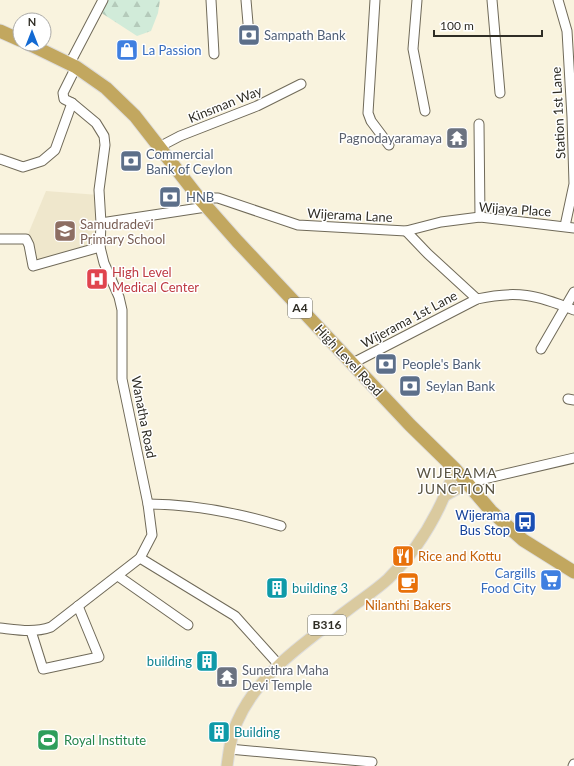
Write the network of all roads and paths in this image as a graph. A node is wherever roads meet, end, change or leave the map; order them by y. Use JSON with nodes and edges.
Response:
{"nodes":[{"id":1,"x":103,"y":0,"type":"edge"},
{"id":2,"x":211,"y":0,"type":"edge"},
{"id":3,"x":246,"y":0,"type":"edge"},
{"id":4,"x":375,"y":0,"type":"edge"},
{"id":5,"x":416,"y":0,"type":"edge"},
{"id":6,"x":492,"y":0,"type":"edge"},
{"id":7,"x":558,"y":0,"type":"edge"},
{"id":8,"x":0,"y":31,"type":"edge"},
{"id":9,"x":249,"y":35,"type":"dead end"},
{"id":10,"x":12,"y":36,"type":"edge"},
{"id":11,"x":46,"y":52,"type":"edge"},
{"id":12,"x":214,"y":54,"type":"dead end"},
{"id":13,"x":73,"y":65,"type":"junction"},
{"id":14,"x":301,"y":84,"type":"dead end"},
{"id":15,"x":500,"y":93,"type":"dead end"},
{"id":16,"x":72,"y":103,"type":"junction"},
{"id":17,"x":425,"y":111,"type":"dead end"},
{"id":18,"x":479,"y":124,"type":"dead end"},
{"id":19,"x":388,"y":145,"type":"dead end"},
{"id":20,"x":159,"y":147,"type":"junction"},
{"id":21,"x":0,"y":159,"type":"edge"},
{"id":22,"x":202,"y":202,"type":"junction"},
{"id":23,"x":480,"y":217,"type":"junction"},
{"id":24,"x":101,"y":223,"type":"junction"},
{"id":25,"x":569,"y":227,"type":"edge"},
{"id":26,"x":406,"y":231,"type":"junction"},
{"id":27,"x":0,"y":239,"type":"edge"},
{"id":28,"x":100,"y":247,"type":"junction"},
{"id":29,"x":574,"y":292,"type":"edge"},
{"id":30,"x":477,"y":299,"type":"junction"},
{"id":31,"x":570,"y":309,"type":"edge"},
{"id":32,"x":541,"y":349,"type":"dead end"},
{"id":33,"x":354,"y":363,"type":"junction"},
{"id":34,"x":574,"y":458,"type":"edge"},
{"id":35,"x":455,"y":469,"type":"junction"},
{"id":36,"x":467,"y":483,"type":"junction"},
{"id":37,"x":446,"y":495,"type":"junction"},
{"id":38,"x":148,"y":504,"type":"junction"},
{"id":39,"x":281,"y":526,"type":"dead end"},
{"id":40,"x":140,"y":558,"type":"junction"},
{"id":41,"x":574,"y":572,"type":"edge"},
{"id":42,"x":118,"y":576,"type":"junction"},
{"id":43,"x":78,"y":606,"type":"junction"},
{"id":44,"x":188,"y":625,"type":"dead end"},
{"id":45,"x":0,"y":628,"type":"edge"},
{"id":46,"x":31,"y":632,"type":"junction"},
{"id":47,"x":278,"y":665,"type":"junction"},
{"id":48,"x":229,"y":749,"type":"junction"},
{"id":49,"x":372,"y":762,"type":"dead end"},
{"id":50,"x":227,"y":766,"type":"edge"}],
"edges":[{"from":1,"to":13,"type":"street"},
{"from":2,"to":12,"type":"street"},
{"from":3,"to":9,"type":"street"},
{"from":4,"to":19,"type":"street"},
{"from":5,"to":17,"type":"street"},
{"from":6,"to":15,"type":"street"},
{"from":7,"to":25,"type":"street","name":"Station 1st Lane"},
{"from":8,"to":10,"type":"highway"},
{"from":11,"to":13,"type":"highway","name":"High Level Road","number":"A4"},
{"from":13,"to":16,"type":"street","name":"Wanatha Road"},
{"from":13,"to":20,"type":"highway","name":"High Level Road","number":"A4"},
{"from":14,"to":20,"type":"street","name":"Kinsman Way"},
{"from":16,"to":21,"type":"street"},
{"from":16,"to":24,"type":"street","name":"Wanatha Road"},
{"from":18,"to":23,"type":"street"},
{"from":20,"to":22,"type":"highway","name":"High Level Road","number":"A4"},
{"from":22,"to":24,"type":"street","name":"Wijerama Lane"},
{"from":22,"to":26,"type":"street","name":"Wijerama Lane"},
{"from":22,"to":33,"type":"highway","name":"High Level Road","number":"A4"},
{"from":23,"to":25,"type":"street","name":"Wijaya Place"},
{"from":23,"to":26,"type":"street","name":"Wijaya Place"},
{"from":24,"to":28,"type":"street","name":"Wanatha Road"},
{"from":26,"to":30,"type":"street","name":"Wijerama Lane"},
{"from":27,"to":28,"type":"street"},
{"from":28,"to":38,"type":"street","name":"Wanatha Road"},
{"from":29,"to":31,"type":"street"},
{"from":30,"to":31,"type":"street","name":"Wijerama 1st Lane"},
{"from":30,"to":33,"type":"street","name":"Wijerama 1st Lane"},
{"from":31,"to":32,"type":"street"},
{"from":33,"to":35,"type":"highway","name":"High Level Road","number":"A4"},
{"from":34,"to":36,"type":"street"},
{"from":35,"to":36,"type":"highway","name":"High Level Road","number":"A4"},
{"from":35,"to":37,"type":"main road","number":"B316"},
{"from":36,"to":37,"type":"main road","number":"B316"},
{"from":36,"to":41,"type":"highway","name":"High Level Road","number":"A4"},
{"from":37,"to":47,"type":"main road","number":"B316"},
{"from":38,"to":39,"type":"street"},
{"from":38,"to":40,"type":"street","name":"Wanatha Road"},
{"from":40,"to":42,"type":"street","name":"Wanatha Road"},
{"from":40,"to":47,"type":"street"},
{"from":42,"to":43,"type":"street","name":"Wanatha Road"},
{"from":42,"to":44,"type":"street"},
{"from":43,"to":46,"type":"street","name":"Wanatha Road"},
{"from":43,"to":46,"type":"street"},
{"from":45,"to":46,"type":"street","name":"Wanatha Road"},
{"from":47,"to":48,"type":"main road","number":"B316"},
{"from":48,"to":49,"type":"street"},
{"from":48,"to":50,"type":"main road","number":"B316"}]}
